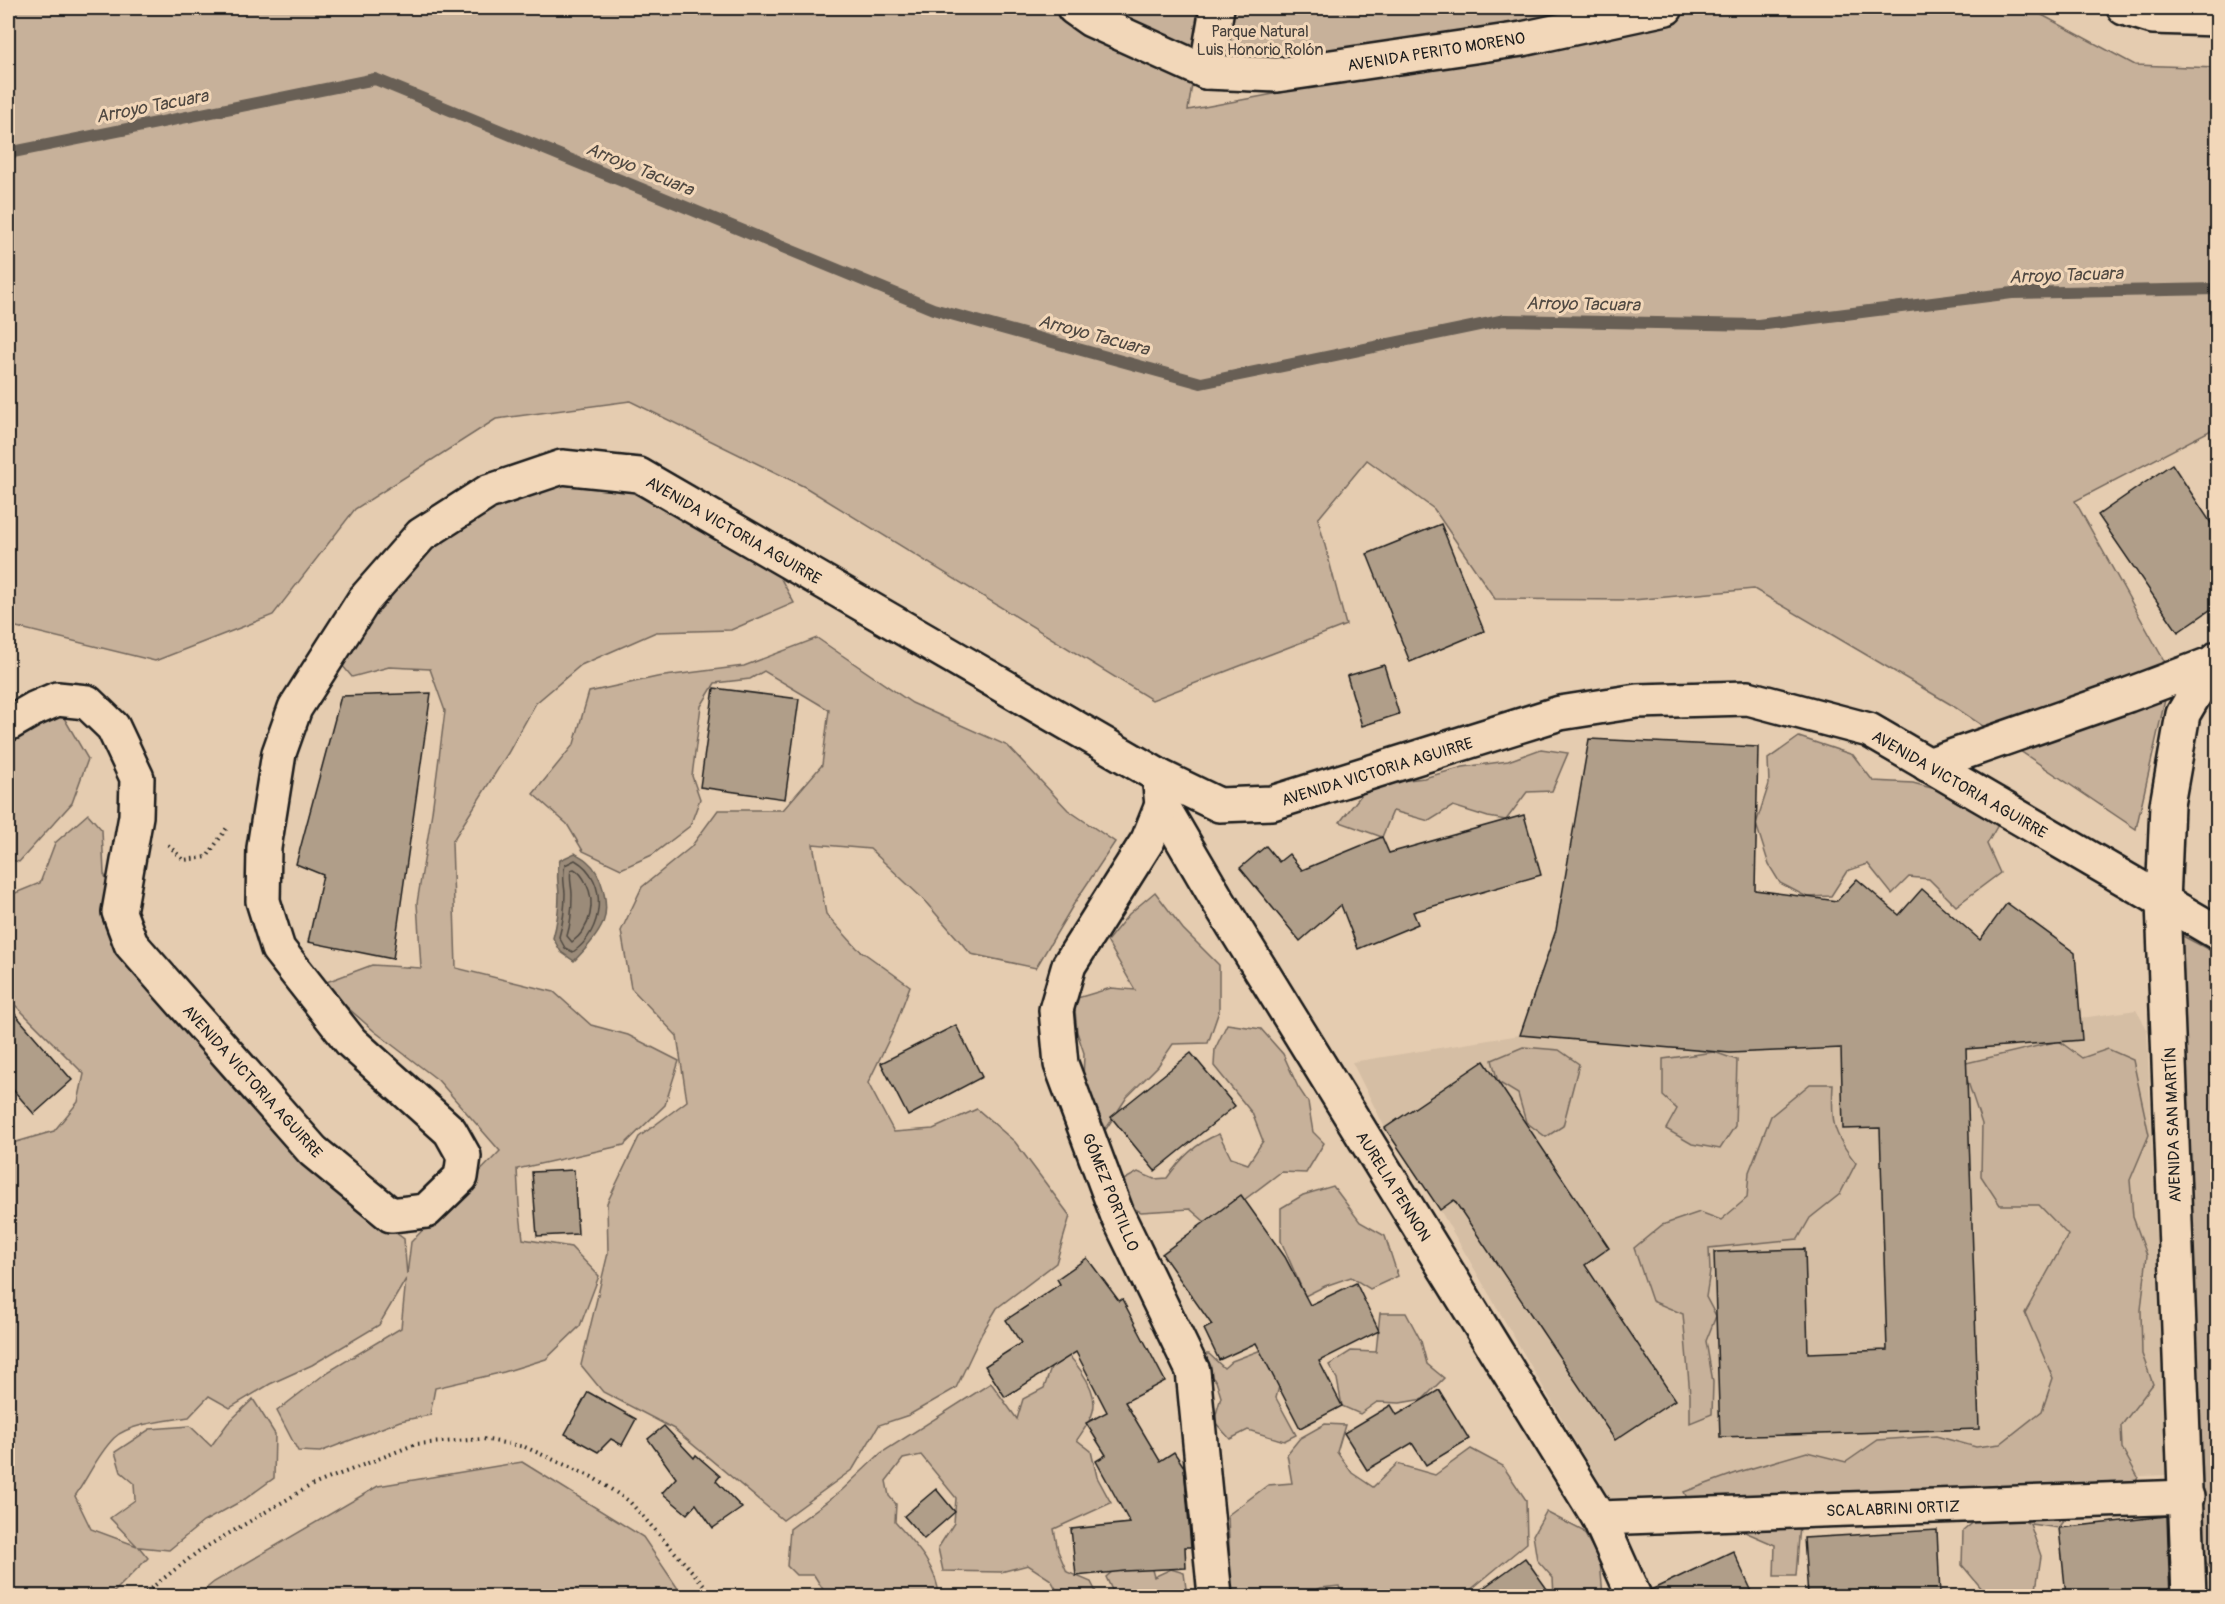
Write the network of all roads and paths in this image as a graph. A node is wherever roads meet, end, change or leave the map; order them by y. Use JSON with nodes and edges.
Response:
{"nodes":[{"id":1,"x":1074,"y":8,"type":"edge"},
{"id":2,"x":1217,"y":8,"type":"edge"},
{"id":3,"x":1666,"y":8,"type":"edge"},
{"id":4,"x":2124,"y":8,"type":"edge"},
{"id":5,"x":2217,"y":19,"type":"edge"},
{"id":6,"x":1206,"y":72,"type":"junction"},
{"id":7,"x":2215,"y":660,"type":"edge"},
{"id":8,"x":8,"y":724,"type":"edge"},
{"id":9,"x":1929,"y":765,"type":"junction"},
{"id":10,"x":1161,"y":790,"type":"junction"},
{"id":11,"x":136,"y":816,"type":"junction"},
{"id":12,"x":233,"y":819,"type":"dead end"},
{"id":13,"x":2163,"y":902,"type":"junction"},
{"id":14,"x":2217,"y":933,"type":"edge"},
{"id":15,"x":2187,"y":1497,"type":"junction"},
{"id":16,"x":1599,"y":1518,"type":"junction"},
{"id":17,"x":141,"y":1596,"type":"edge"},
{"id":18,"x":714,"y":1596,"type":"edge"},
{"id":19,"x":1215,"y":1596,"type":"edge"},
{"id":20,"x":1634,"y":1596,"type":"edge"},
{"id":21,"x":2189,"y":1596,"type":"edge"}],
"edges":[{"from":1,"to":6,"type":"main road","name":"AVENIDA PERITO MORENO"},
{"from":2,"to":6,"type":"main road"},
{"from":3,"to":6,"type":"main road","name":"AVENIDA PERITO MORENO"},
{"from":4,"to":5,"type":"main road"},
{"from":7,"to":9,"type":"main road","name":"AVENIDA SAN MARTÍN"},
{"from":7,"to":13,"type":"main road","name":"AVENIDA SAN MARTÍN"},
{"from":8,"to":11,"type":"main road","name":"AVENIDA VICTORIA AGUIRRE"},
{"from":9,"to":10,"type":"main road","name":"AVENIDA VICTORIA AGUIRRE"},
{"from":9,"to":13,"type":"main road","name":"AVENIDA VICTORIA AGUIRRE"},
{"from":10,"to":11,"type":"main road","name":"AVENIDA VICTORIA AGUIRRE"},
{"from":10,"to":16,"type":"main road","name":"AURELIA PENNON"},
{"from":10,"to":19,"type":"main road","name":"GÓMEZ PORTILLO"},
{"from":11,"to":12,"type":"path"},
{"from":13,"to":14,"type":"main road","name":"AVENIDA VICTORIA AGUIRRE"},
{"from":13,"to":15,"type":"main road","name":"AVENIDA SAN MARTÍN"},
{"from":15,"to":16,"type":"main road","name":"SCALABRINI ORTIZ"},
{"from":15,"to":21,"type":"main road","name":"AVENIDA SAN MARTÍN"},
{"from":16,"to":20,"type":"main road","name":"AURELIA PENNON"},
{"from":17,"to":18,"type":"path"}]}
